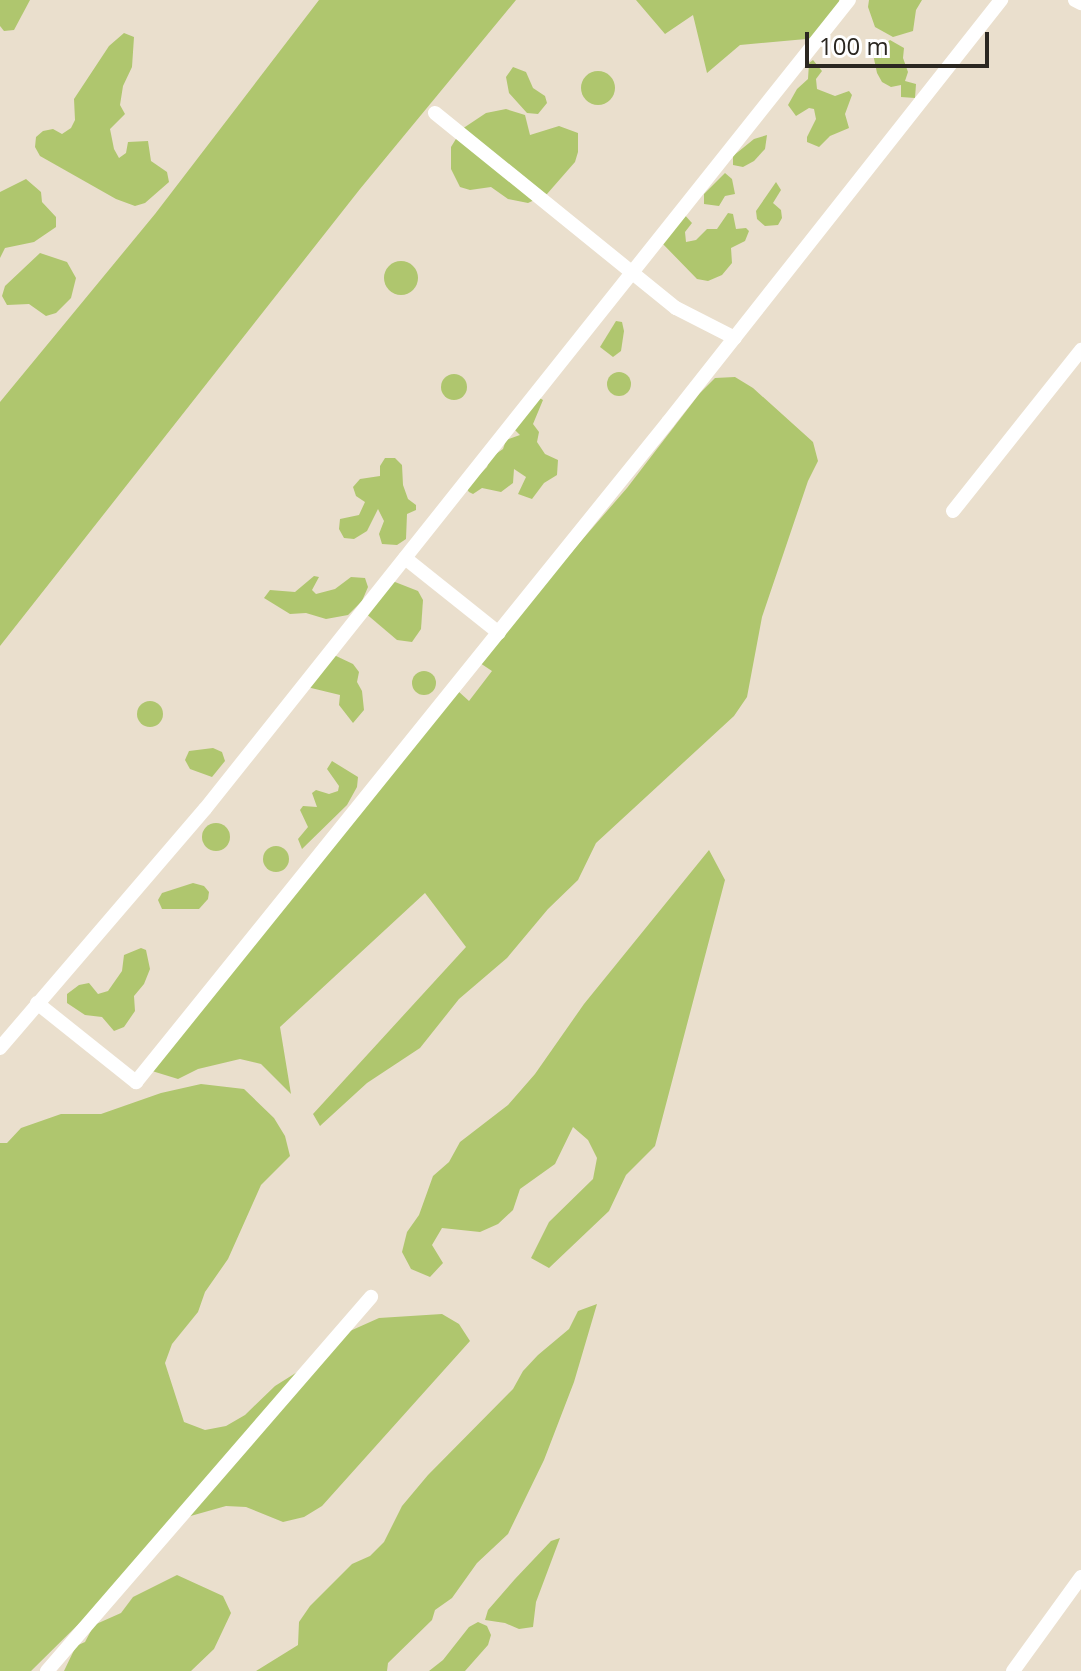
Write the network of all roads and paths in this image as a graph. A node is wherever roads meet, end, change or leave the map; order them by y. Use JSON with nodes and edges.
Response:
{"nodes":[{"id":1,"x":849,"y":0,"type":"edge"},
{"id":2,"x":1001,"y":0,"type":"edge"},
{"id":3,"x":1075,"y":0,"type":"edge"},
{"id":4,"x":1081,"y":3,"type":"edge"},
{"id":5,"x":435,"y":113,"type":"dead end"},
{"id":6,"x":632,"y":273,"type":"junction"},
{"id":7,"x":735,"y":338,"type":"junction"},
{"id":8,"x":1081,"y":350,"type":"edge"},
{"id":9,"x":953,"y":511,"type":"dead end"},
{"id":10,"x":405,"y":558,"type":"junction"},
{"id":11,"x":499,"y":633,"type":"junction"},
{"id":12,"x":37,"y":1003,"type":"junction"},
{"id":13,"x":0,"y":1048,"type":"edge"},
{"id":14,"x":371,"y":1297,"type":"dead end"},
{"id":15,"x":1081,"y":1577,"type":"edge"},
{"id":16,"x":47,"y":1671,"type":"edge"},
{"id":17,"x":1013,"y":1671,"type":"edge"}],
"edges":[{"from":1,"to":6,"type":"street"},
{"from":2,"to":7,"type":"street"},
{"from":3,"to":4,"type":"street"},
{"from":5,"to":6,"type":"street"},
{"from":6,"to":7,"type":"street"},
{"from":6,"to":10,"type":"street"},
{"from":7,"to":11,"type":"street"},
{"from":8,"to":9,"type":"street"},
{"from":10,"to":11,"type":"street"},
{"from":10,"to":12,"type":"street"},
{"from":11,"to":12,"type":"street"},
{"from":12,"to":13,"type":"street"},
{"from":14,"to":16,"type":"street"},
{"from":15,"to":17,"type":"street"}]}
